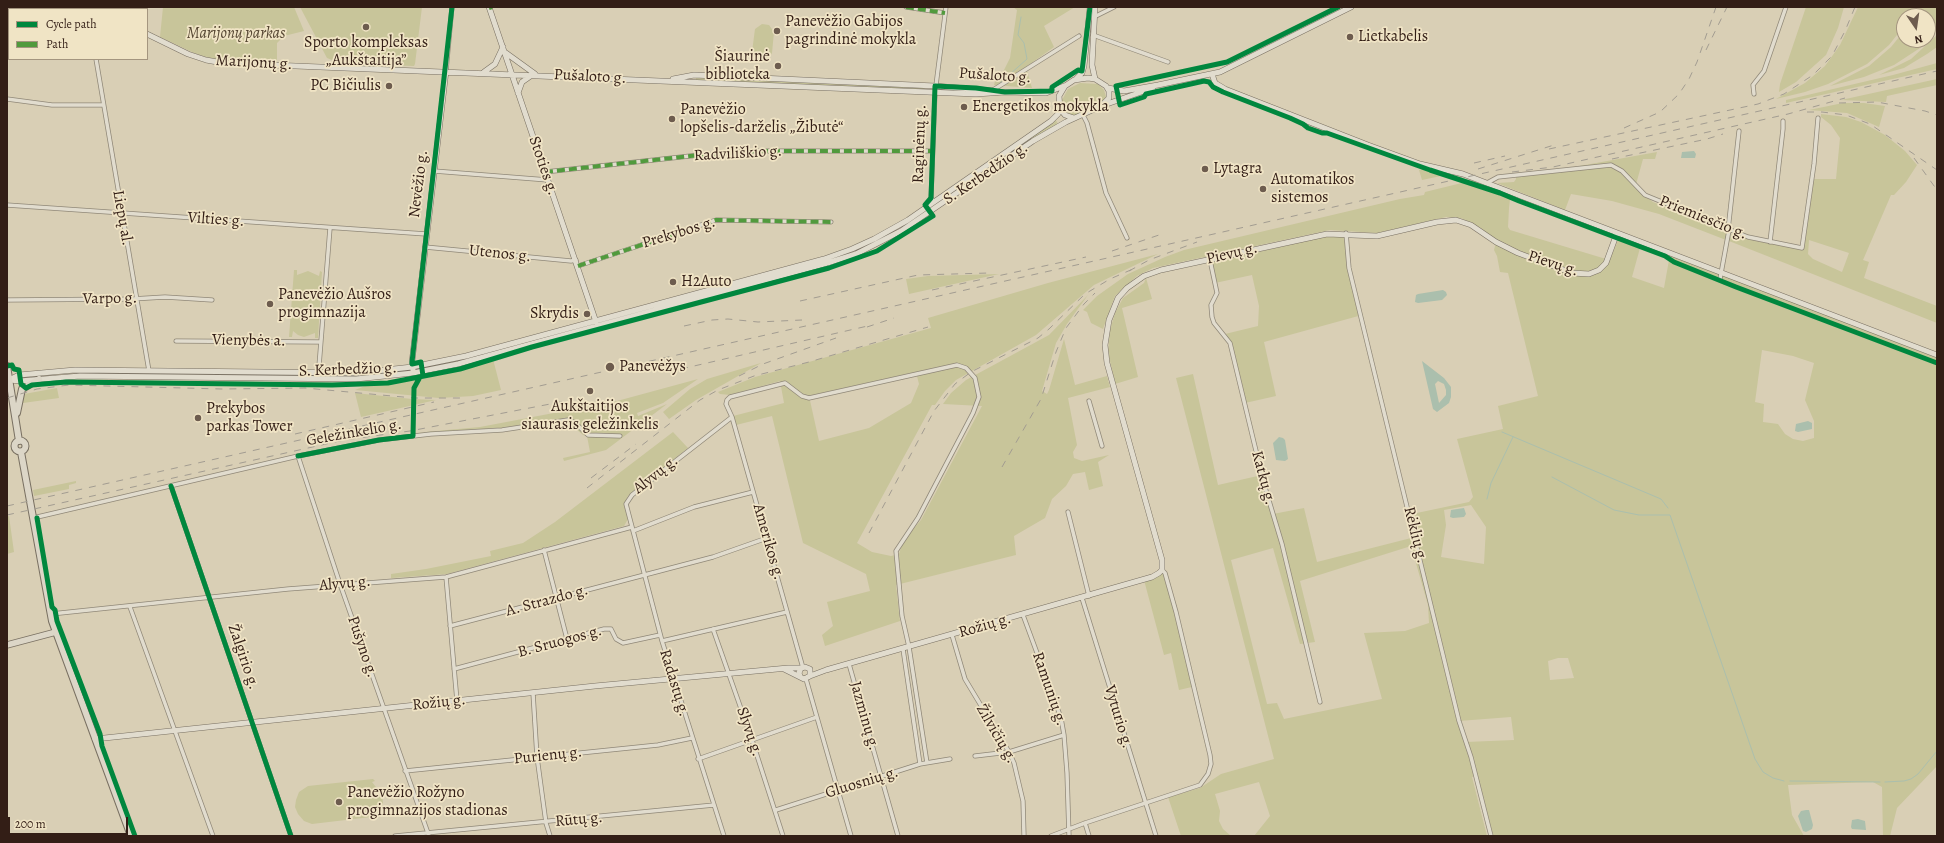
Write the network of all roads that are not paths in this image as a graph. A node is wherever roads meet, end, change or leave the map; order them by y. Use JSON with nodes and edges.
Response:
{"nodes":[{"id":1,"x":452,"y":7,"type":"edge"},
{"id":2,"x":490,"y":7,"type":"edge"},
{"id":3,"x":906,"y":7,"type":"edge"},
{"id":4,"x":946,"y":7,"type":"edge"},
{"id":5,"x":1090,"y":7,"type":"edge"},
{"id":6,"x":1095,"y":7,"type":"edge"},
{"id":7,"x":1114,"y":7,"type":"edge"},
{"id":8,"x":1351,"y":7,"type":"edge"},
{"id":9,"x":1786,"y":7,"type":"edge"},
{"id":10,"x":945,"y":13,"type":"junction"},
{"id":11,"x":1092,"y":17,"type":"junction"},
{"id":12,"x":148,"y":34,"type":"edge"},
{"id":13,"x":1093,"y":35,"type":"junction"},
{"id":14,"x":1079,"y":36,"type":"dead end"},
{"id":15,"x":503,"y":49,"type":"junction"},
{"id":16,"x":96,"y":60,"type":"edge"},
{"id":17,"x":1168,"y":62,"type":"dead end"},
{"id":18,"x":446,"y":71,"type":"junction"},
{"id":19,"x":483,"y":73,"type":"junction"},
{"id":20,"x":511,"y":74,"type":"junction"},
{"id":21,"x":1212,"y":74,"type":"junction"},
{"id":22,"x":536,"y":75,"type":"junction"},
{"id":23,"x":1095,"y":79,"type":"junction"},
{"id":24,"x":668,"y":80,"type":"junction"},
{"id":25,"x":1074,"y":80,"type":"junction"},
{"id":26,"x":1158,"y":85,"type":"junction"},
{"id":27,"x":935,"y":86,"type":"junction"},
{"id":28,"x":1065,"y":86,"type":"junction"},
{"id":29,"x":1108,"y":88,"type":"junction"},
{"id":30,"x":993,"y":90,"type":"junction"},
{"id":31,"x":1005,"y":92,"type":"junction"},
{"id":32,"x":935,"y":93,"type":"junction"},
{"id":33,"x":1046,"y":93,"type":"junction"},
{"id":34,"x":518,"y":94,"type":"junction"},
{"id":35,"x":1754,"y":94,"type":"dead end"},
{"id":36,"x":7,"y":99,"type":"edge"},
{"id":37,"x":1058,"y":100,"type":"junction"},
{"id":38,"x":103,"y":105,"type":"junction"},
{"id":39,"x":1101,"y":106,"type":"junction"},
{"id":40,"x":1060,"y":109,"type":"junction"},
{"id":41,"x":1083,"y":115,"type":"junction"},
{"id":42,"x":1074,"y":118,"type":"junction"},
{"id":43,"x":1818,"y":118,"type":"dead end"},
{"id":44,"x":1783,"y":121,"type":"dead end"},
{"id":45,"x":1739,"y":131,"type":"dead end"},
{"id":46,"x":932,"y":151,"type":"junction"},
{"id":47,"x":433,"y":171,"type":"junction"},
{"id":48,"x":545,"y":172,"type":"junction"},
{"id":49,"x":970,"y":177,"type":"junction"},
{"id":50,"x":548,"y":180,"type":"junction"},
{"id":51,"x":974,"y":182,"type":"junction"},
{"id":52,"x":1487,"y":183,"type":"junction"},
{"id":53,"x":934,"y":202,"type":"junction"},
{"id":54,"x":7,"y":205,"type":"edge"},
{"id":55,"x":121,"y":213,"type":"junction"},
{"id":56,"x":831,"y":222,"type":"dead end"},
{"id":57,"x":330,"y":228,"type":"junction"},
{"id":58,"x":1728,"y":230,"type":"junction"},
{"id":59,"x":1346,"y":233,"type":"junction"},
{"id":60,"x":1617,"y":233,"type":"junction"},
{"id":61,"x":426,"y":234,"type":"junction"},
{"id":62,"x":1127,"y":238,"type":"dead end"},
{"id":63,"x":1770,"y":242,"type":"junction"},
{"id":64,"x":425,"y":247,"type":"junction"},
{"id":65,"x":576,"y":260,"type":"junction"},
{"id":66,"x":1210,"y":260,"type":"junction"},
{"id":67,"x":578,"y":266,"type":"junction"},
{"id":68,"x":1723,"y":272,"type":"junction"},
{"id":69,"x":758,"y":276,"type":"junction"},
{"id":70,"x":1720,"y":279,"type":"dead end"},
{"id":71,"x":760,"y":282,"type":"junction"},
{"id":72,"x":699,"y":292,"type":"junction"},
{"id":73,"x":701,"y":298,"type":"junction"},
{"id":74,"x":136,"y":299,"type":"junction"},
{"id":75,"x":7,"y":300,"type":"edge"},
{"id":76,"x":212,"y":300,"type":"dead end"},
{"id":77,"x":595,"y":320,"type":"junction"},
{"id":78,"x":597,"y":326,"type":"junction"},
{"id":79,"x":176,"y":341,"type":"dead end"},
{"id":80,"x":321,"y":342,"type":"junction"},
{"id":81,"x":1937,"y":354,"type":"edge"},
{"id":82,"x":7,"y":366,"type":"edge"},
{"id":83,"x":320,"y":366,"type":"dead end"},
{"id":84,"x":412,"y":367,"type":"junction"},
{"id":85,"x":413,"y":373,"type":"junction"},
{"id":86,"x":149,"y":374,"type":"junction"},
{"id":87,"x":40,"y":379,"type":"junction"},
{"id":88,"x":8,"y":380,"type":"edge"},
{"id":89,"x":1089,"y":401,"type":"dead end"},
{"id":90,"x":10,"y":404,"type":"edge"},
{"id":91,"x":732,"y":417,"type":"junction"},
{"id":92,"x":16,"y":418,"type":"junction"},
{"id":93,"x":620,"y":436,"type":"dead end"},
{"id":94,"x":1102,"y":446,"type":"dead end"},
{"id":95,"x":298,"y":456,"type":"junction"},
{"id":96,"x":171,"y":486,"type":"junction"},
{"id":97,"x":753,"y":492,"type":"junction"},
{"id":98,"x":1068,"y":512,"type":"dead end"},
{"id":99,"x":34,"y":518,"type":"junction"},
{"id":100,"x":633,"y":529,"type":"junction"},
{"id":101,"x":767,"y":538,"type":"junction"},
{"id":102,"x":544,"y":550,"type":"junction"},
{"id":103,"x":1162,"y":570,"type":"junction"},
{"id":104,"x":644,"y":574,"type":"junction"},
{"id":105,"x":446,"y":577,"type":"junction"},
{"id":106,"x":340,"y":584,"type":"junction"},
{"id":107,"x":1089,"y":596,"type":"junction"},
{"id":108,"x":556,"y":598,"type":"junction"},
{"id":109,"x":1082,"y":598,"type":"junction"},
{"id":110,"x":209,"y":599,"type":"junction"},
{"id":111,"x":130,"y":607,"type":"junction"},
{"id":112,"x":787,"y":612,"type":"junction"},
{"id":113,"x":50,"y":614,"type":"junction"},
{"id":114,"x":1023,"y":615,"type":"junction"},
{"id":115,"x":450,"y":626,"type":"junction"},
{"id":116,"x":713,"y":629,"type":"junction"},
{"id":117,"x":56,"y":632,"type":"junction"},
{"id":118,"x":660,"y":635,"type":"junction"},
{"id":119,"x":952,"y":635,"type":"junction"},
{"id":120,"x":567,"y":639,"type":"junction"},
{"id":121,"x":662,"y":641,"type":"junction"},
{"id":122,"x":7,"y":645,"type":"edge"},
{"id":123,"x":906,"y":648,"type":"junction"},
{"id":124,"x":849,"y":664,"type":"junction"},
{"id":125,"x":804,"y":668,"type":"junction"},
{"id":126,"x":454,"y":669,"type":"junction"},
{"id":127,"x":784,"y":669,"type":"junction"},
{"id":128,"x":826,"y":670,"type":"junction"},
{"id":129,"x":728,"y":674,"type":"junction"},
{"id":130,"x":800,"y":676,"type":"junction"},
{"id":131,"x":808,"y":678,"type":"junction"},
{"id":132,"x":673,"y":679,"type":"junction"},
{"id":133,"x":533,"y":693,"type":"junction"},
{"id":134,"x":457,"y":701,"type":"junction"},
{"id":135,"x":1320,"y":702,"type":"dead end"},
{"id":136,"x":383,"y":708,"type":"junction"},
{"id":137,"x":817,"y":718,"type":"junction"},
{"id":138,"x":252,"y":722,"type":"junction"},
{"id":139,"x":175,"y":730,"type":"junction"},
{"id":140,"x":1064,"y":735,"type":"junction"},
{"id":141,"x":692,"y":738,"type":"junction"},
{"id":142,"x":95,"y":739,"type":"junction"},
{"id":143,"x":752,"y":740,"type":"junction"},
{"id":144,"x":1009,"y":752,"type":"junction"},
{"id":145,"x":975,"y":756,"type":"dead end"},
{"id":146,"x":537,"y":757,"type":"junction"},
{"id":147,"x":950,"y":759,"type":"dead end"},
{"id":148,"x":698,"y":760,"type":"junction"},
{"id":149,"x":927,"y":763,"type":"junction"},
{"id":150,"x":920,"y":764,"type":"junction"},
{"id":151,"x":404,"y":771,"type":"junction"},
{"id":152,"x":882,"y":777,"type":"junction"},
{"id":153,"x":838,"y":790,"type":"junction"},
{"id":154,"x":714,"y":805,"type":"junction"},
{"id":155,"x":1145,"y":805,"type":"junction"},
{"id":156,"x":776,"y":810,"type":"junction"},
{"id":157,"x":546,"y":823,"type":"junction"},
{"id":158,"x":1085,"y":823,"type":"junction"},
{"id":159,"x":1070,"y":829,"type":"junction"},
{"id":160,"x":428,"y":834,"type":"edge"},
{"id":161,"x":131,"y":836,"type":"edge"},
{"id":162,"x":213,"y":836,"type":"edge"},
{"id":163,"x":291,"y":836,"type":"edge"},
{"id":164,"x":395,"y":836,"type":"edge"},
{"id":165,"x":550,"y":836,"type":"edge"},
{"id":166,"x":724,"y":836,"type":"edge"},
{"id":167,"x":783,"y":836,"type":"edge"},
{"id":168,"x":851,"y":836,"type":"edge"},
{"id":169,"x":898,"y":836,"type":"edge"},
{"id":170,"x":1024,"y":836,"type":"edge"},
{"id":171,"x":1051,"y":836,"type":"edge"},
{"id":172,"x":1069,"y":836,"type":"edge"},
{"id":173,"x":1089,"y":836,"type":"edge"},
{"id":174,"x":1156,"y":836,"type":"edge"},
{"id":175,"x":1491,"y":836,"type":"edge"}],
"edges":[{"from":1,"to":18,"type":"street","name":"Nevėžio g."},
{"from":2,"to":15,"type":"main road","name":"Stoties g."},
{"from":3,"to":10,"type":"street"},
{"from":4,"to":10,"type":"street","name":"Raginėnų g."},
{"from":5,"to":11,"type":"main road"},
{"from":6,"to":11,"type":"main road"},
{"from":7,"to":11,"type":"street"},
{"from":8,"to":21,"type":"main road"},
{"from":9,"to":35,"type":"street"},
{"from":10,"to":27,"type":"street","name":"Raginėnų g."},
{"from":11,"to":13,"type":"main road"},
{"from":11,"to":25,"type":"main road"},
{"from":12,"to":18,"type":"main road","name":"Marijonų g."},
{"from":13,"to":17,"type":"street"},
{"from":13,"to":23,"type":"main road"},
{"from":14,"to":30,"type":"street","name":"Pušaloto g."},
{"from":15,"to":19,"type":"main road"},
{"from":15,"to":20,"type":"main road","name":"Stoties g."},
{"from":15,"to":22,"type":"main road"},
{"from":16,"to":38,"type":"street","name":"Liepų al."},
{"from":18,"to":19,"type":"main road","name":"Marijonų g."},
{"from":18,"to":47,"type":"main road","name":"Nevėžio g."},
{"from":19,"to":20,"type":"main road","name":"Marijonų g."},
{"from":20,"to":22,"type":"main road","name":"Pušaloto g."},
{"from":20,"to":34,"type":"main road","name":"Stoties g."},
{"from":21,"to":26,"type":"main road"},
{"from":21,"to":52,"type":"main road"},
{"from":22,"to":24,"type":"main road","name":"Pušaloto g."},
{"from":22,"to":34,"type":"main road"},
{"from":23,"to":25,"type":"main road"},
{"from":23,"to":29,"type":"main road"},
{"from":24,"to":27,"type":"main road","name":"Pušaloto g."},
{"from":24,"to":32,"type":"main road","name":"Pušaloto g."},
{"from":25,"to":28,"type":"main road"},
{"from":26,"to":29,"type":"main road"},
{"from":26,"to":39,"type":"main road"},
{"from":27,"to":30,"type":"main road","name":"Pušaloto g."},
{"from":27,"to":32,"type":"street","name":"Raginėnų g."},
{"from":28,"to":33,"type":"main road","name":"Pušaloto g."},
{"from":28,"to":37,"type":"main road"},
{"from":29,"to":39,"type":"main road"},
{"from":30,"to":31,"type":"main road","name":"Pušaloto g."},
{"from":31,"to":32,"type":"main road","name":"Pušaloto g."},
{"from":31,"to":33,"type":"main road","name":"Pušaloto g."},
{"from":32,"to":46,"type":"street","name":"Raginėnų g."},
{"from":33,"to":37,"type":"main road","name":"Pušaloto g."},
{"from":34,"to":48,"type":"main road","name":"Stoties g."},
{"from":36,"to":38,"type":"street"},
{"from":37,"to":40,"type":"main road"},
{"from":38,"to":55,"type":"street","name":"Liepų al."},
{"from":39,"to":41,"type":"main road"},
{"from":40,"to":42,"type":"main road"},
{"from":40,"to":49,"type":"main road","name":"S. Kerbedžio g."},
{"from":41,"to":42,"type":"main road"},
{"from":41,"to":62,"type":"street"},
{"from":42,"to":51,"type":"main road","name":"S. Kerbedžio g."},
{"from":43,"to":63,"type":"street","name":"Priemiesčio g."},
{"from":44,"to":63,"type":"street"},
{"from":45,"to":58,"type":"street"},
{"from":46,"to":48,"type":"street","name":"Radviliškio g."},
{"from":46,"to":53,"type":"street","name":"Raginėnų g."},
{"from":47,"to":50,"type":"street"},
{"from":47,"to":61,"type":"main road","name":"Nevėžio g."},
{"from":48,"to":50,"type":"main road","name":"Stoties g."},
{"from":49,"to":51,"type":"main road"},
{"from":49,"to":53,"type":"main road","name":"S. Kerbedžio g."},
{"from":50,"to":65,"type":"main road","name":"Stoties g."},
{"from":51,"to":71,"type":"main road","name":"S. Kerbedžio g."},
{"from":52,"to":58,"type":"street","name":"Priemiesčio g."},
{"from":52,"to":60,"type":"main road"},
{"from":53,"to":69,"type":"main road","name":"S. Kerbedžio g."},
{"from":54,"to":55,"type":"street","name":"Vilties g."},
{"from":55,"to":57,"type":"street","name":"Vilties g."},
{"from":55,"to":74,"type":"street","name":"Liepų al."},
{"from":56,"to":67,"type":"street","name":"Prekybos g."},
{"from":57,"to":61,"type":"street","name":"Vilties g."},
{"from":57,"to":80,"type":"street"},
{"from":58,"to":63,"type":"street","name":"Priemiesčio g."},
{"from":58,"to":68,"type":"street"},
{"from":59,"to":60,"type":"main road","name":"Pievų g."},
{"from":59,"to":66,"type":"main road","name":"Pievų g."},
{"from":59,"to":175,"type":"street","name":"Rėklių g."},
{"from":60,"to":68,"type":"main road"},
{"from":61,"to":64,"type":"main road","name":"Nevėžio g."},
{"from":64,"to":65,"type":"street","name":"Utenos g."},
{"from":64,"to":84,"type":"main road","name":"Nevėžio g."},
{"from":65,"to":67,"type":"main road","name":"Stoties g."},
{"from":66,"to":103,"type":"main road","name":"Pievų g."},
{"from":66,"to":135,"type":"street","name":"Katkų g."},
{"from":67,"to":77,"type":"main road","name":"Stoties g."},
{"from":68,"to":70,"type":"street"},
{"from":68,"to":81,"type":"main road"},
{"from":69,"to":71,"type":"main road"},
{"from":69,"to":72,"type":"main road","name":"S. Kerbedžio g."},
{"from":71,"to":73,"type":"main road","name":"S. Kerbedžio g."},
{"from":72,"to":73,"type":"main road"},
{"from":72,"to":77,"type":"main road","name":"S. Kerbedžio g."},
{"from":73,"to":78,"type":"main road","name":"S. Kerbedžio g."},
{"from":74,"to":75,"type":"street","name":"Varpo g."},
{"from":74,"to":76,"type":"street","name":"Varpo g."},
{"from":74,"to":86,"type":"street","name":"Liepų al."},
{"from":77,"to":78,"type":"main road","name":"Stoties g."},
{"from":77,"to":84,"type":"main road","name":"S. Kerbedžio g."},
{"from":78,"to":85,"type":"main road","name":"S. Kerbedžio g."},
{"from":79,"to":80,"type":"street","name":"Vienybės a."},
{"from":80,"to":83,"type":"street"},
{"from":82,"to":88,"type":"highway"},
{"from":84,"to":85,"type":"main road","name":"Nevėžio g."},
{"from":84,"to":86,"type":"main road","name":"S. Kerbedžio g."},
{"from":85,"to":86,"type":"main road","name":"S. Kerbedžio g."},
{"from":86,"to":87,"type":"main road","name":"S. Kerbedžio g."},
{"from":86,"to":88,"type":"main road","name":"S. Kerbedžio g."},
{"from":87,"to":88,"type":"main road","name":"S. Kerbedžio g."},
{"from":87,"to":92,"type":"highway"},
{"from":88,"to":90,"type":"highway"},
{"from":89,"to":94,"type":"street"},
{"from":90,"to":92,"type":"highway"},
{"from":91,"to":97,"type":"street","name":"Amerikos g."},
{"from":91,"to":100,"type":"street","name":"Alyvų g."},
{"from":91,"to":123,"type":"street"},
{"from":92,"to":99,"type":"highway"},
{"from":93,"to":95,"type":"street","name":"Geležinkelio g."},
{"from":95,"to":96,"type":"street","name":"Geležinkelio g."},
{"from":95,"to":106,"type":"street","name":"Pušyno g."},
{"from":96,"to":99,"type":"street","name":"Geležinkelio g."},
{"from":96,"to":110,"type":"street","name":"Žalgirio g."},
{"from":97,"to":100,"type":"street"},
{"from":97,"to":101,"type":"street","name":"Amerikos g."},
{"from":98,"to":107,"type":"street"},
{"from":99,"to":113,"type":"highway"},
{"from":100,"to":102,"type":"street","name":"Alyvų g."},
{"from":100,"to":104,"type":"street","name":"Radastų g."},
{"from":101,"to":104,"type":"street","name":"A. Strazdo g."},
{"from":101,"to":112,"type":"street","name":"Amerikos g."},
{"from":102,"to":105,"type":"street","name":"Alyvų g."},
{"from":102,"to":108,"type":"street"},
{"from":103,"to":107,"type":"main road","name":"Rožių g."},
{"from":103,"to":155,"type":"street"},
{"from":104,"to":108,"type":"street","name":"A. Strazdo g."},
{"from":104,"to":118,"type":"street","name":"Radastų g."},
{"from":105,"to":106,"type":"street","name":"Alyvų g."},
{"from":105,"to":115,"type":"street"},
{"from":106,"to":110,"type":"street","name":"Alyvų g."},
{"from":106,"to":136,"type":"street","name":"Pušyno g."},
{"from":107,"to":109,"type":"main road","name":"Rožių g."},
{"from":108,"to":115,"type":"street","name":"A. Strazdo g."},
{"from":108,"to":120,"type":"street"},
{"from":109,"to":114,"type":"main road","name":"Rožių g."},
{"from":109,"to":155,"type":"street","name":"Vyturio g."},
{"from":110,"to":111,"type":"street","name":"Alyvų g."},
{"from":110,"to":138,"type":"street","name":"Žalgirio g."},
{"from":111,"to":113,"type":"street","name":"Alyvų g."},
{"from":111,"to":139,"type":"street"},
{"from":112,"to":116,"type":"street"},
{"from":112,"to":125,"type":"street","name":"Amerikos g."},
{"from":113,"to":117,"type":"highway"},
{"from":114,"to":119,"type":"main road","name":"Rožių g."},
{"from":114,"to":140,"type":"street","name":"Ramunių g."},
{"from":115,"to":126,"type":"street"},
{"from":116,"to":121,"type":"street"},
{"from":116,"to":129,"type":"street","name":"Slyvų g."},
{"from":117,"to":122,"type":"main road"},
{"from":117,"to":142,"type":"highway"},
{"from":118,"to":120,"type":"street","name":"B. Sruogos g."},
{"from":118,"to":121,"type":"street","name":"Radastų g."},
{"from":119,"to":123,"type":"main road","name":"Rožių g."},
{"from":119,"to":144,"type":"street","name":"Žilvičių g."},
{"from":120,"to":126,"type":"street","name":"B. Sruogos g."},
{"from":121,"to":132,"type":"street","name":"Radastų g."},
{"from":123,"to":124,"type":"main road","name":"Rožių g."},
{"from":123,"to":149,"type":"street"},
{"from":123,"to":150,"type":"street"},
{"from":124,"to":128,"type":"main road","name":"Rožių g."},
{"from":124,"to":152,"type":"street","name":"Jazminų g."},
{"from":125,"to":127,"type":"main road","name":"Rožių g."},
{"from":125,"to":128,"type":"main road","name":"Rožių g."},
{"from":125,"to":130,"type":"main road"},
{"from":125,"to":131,"type":"main road"},
{"from":126,"to":134,"type":"street"},
{"from":127,"to":129,"type":"main road","name":"Rožių g."},
{"from":127,"to":130,"type":"main road","name":"Rožių g."},
{"from":128,"to":131,"type":"main road","name":"Rožių g."},
{"from":129,"to":132,"type":"main road","name":"Rožių g."},
{"from":129,"to":143,"type":"street","name":"Slyvų g."},
{"from":130,"to":131,"type":"main road","name":"Rožių g."},
{"from":131,"to":137,"type":"street"},
{"from":132,"to":133,"type":"main road","name":"Rožių g."},
{"from":132,"to":141,"type":"street","name":"Radastų g."},
{"from":133,"to":134,"type":"main road","name":"Rožių g."},
{"from":133,"to":146,"type":"street"},
{"from":134,"to":136,"type":"main road","name":"Rožių g."},
{"from":136,"to":138,"type":"main road","name":"Rožių g."},
{"from":136,"to":151,"type":"street","name":"Pušyno g."},
{"from":137,"to":143,"type":"street"},
{"from":137,"to":153,"type":"street"},
{"from":138,"to":139,"type":"main road","name":"Rožių g."},
{"from":138,"to":163,"type":"street","name":"Žalgirio g."},
{"from":139,"to":142,"type":"main road","name":"Rožių g."},
{"from":139,"to":162,"type":"street"},
{"from":140,"to":144,"type":"street"},
{"from":140,"to":159,"type":"street","name":"Ramunių g."},
{"from":141,"to":146,"type":"street","name":"Purienų g."},
{"from":141,"to":148,"type":"street","name":"Radastų g."},
{"from":142,"to":161,"type":"highway"},
{"from":143,"to":148,"type":"street"},
{"from":143,"to":156,"type":"street","name":"Slyvų g."},
{"from":144,"to":145,"type":"street"},
{"from":144,"to":170,"type":"street","name":"Žilvičių g."},
{"from":146,"to":151,"type":"street","name":"Purienų g."},
{"from":146,"to":157,"type":"street"},
{"from":147,"to":149,"type":"street","name":"Gluosnių g."},
{"from":148,"to":154,"type":"street","name":"Radastų g."},
{"from":149,"to":150,"type":"street","name":"Gluosnių g."},
{"from":150,"to":152,"type":"street","name":"Gluosnių g."},
{"from":151,"to":160,"type":"street","name":"Pušyno g."},
{"from":152,"to":153,"type":"street","name":"Gluosnių g."},
{"from":152,"to":169,"type":"street","name":"Jazminų g."},
{"from":153,"to":156,"type":"street","name":"Gluosnių g."},
{"from":153,"to":168,"type":"street"},
{"from":154,"to":157,"type":"street","name":"Rūtų g."},
{"from":154,"to":166,"type":"street","name":"Radastų g."},
{"from":155,"to":158,"type":"street"},
{"from":155,"to":174,"type":"street","name":"Vyturio g."},
{"from":156,"to":167,"type":"street","name":"Slyvų g."},
{"from":157,"to":160,"type":"street","name":"Rūtų g."},
{"from":157,"to":165,"type":"street"},
{"from":158,"to":159,"type":"street"},
{"from":158,"to":173,"type":"street"},
{"from":159,"to":171,"type":"street"},
{"from":159,"to":172,"type":"street","name":"Ramunių g."},
{"from":160,"to":164,"type":"street","name":"Rūtų g."}]}
